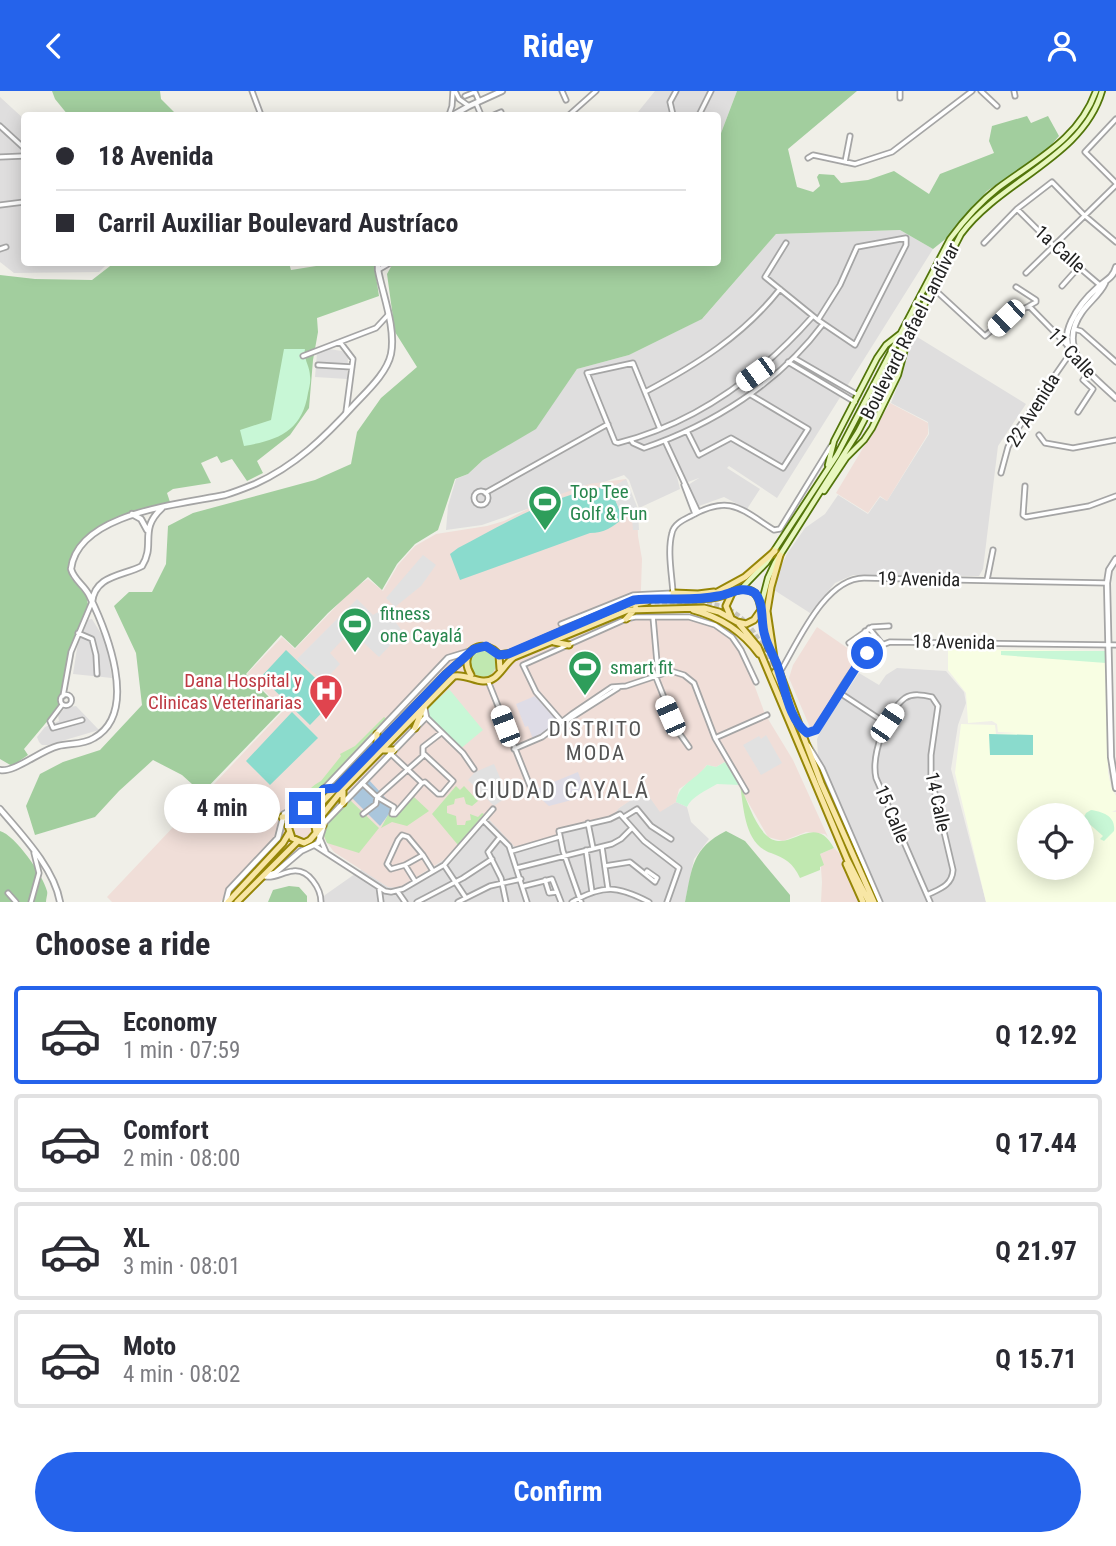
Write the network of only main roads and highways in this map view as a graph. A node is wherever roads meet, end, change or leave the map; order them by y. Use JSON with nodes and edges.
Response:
{"nodes":[{"id":1,"x":1096,"y":91,"type":"edge"},
{"id":2,"x":1102,"y":91,"type":"edge"},
{"id":3,"x":901,"y":334,"type":"junction"},
{"id":4,"x":907,"y":337,"type":"junction"},
{"id":5,"x":887,"y":362,"type":"junction"},
{"id":6,"x":892,"y":365,"type":"junction"},
{"id":7,"x":874,"y":366,"type":"junction"},
{"id":8,"x":898,"y":375,"type":"junction"},
{"id":9,"x":827,"y":468,"type":"junction"},
{"id":10,"x":816,"y":499,"type":"junction"},
{"id":11,"x":778,"y":553,"type":"junction"},
{"id":12,"x":724,"y":589,"type":"junction"},
{"id":13,"x":741,"y":589,"type":"junction"},
{"id":14,"x":673,"y":593,"type":"road end"},
{"id":15,"x":732,"y":593,"type":"junction"},
{"id":16,"x":626,"y":597,"type":"road end"},
{"id":17,"x":708,"y":598,"type":"junction"},
{"id":18,"x":634,"y":600,"type":"junction"},
{"id":19,"x":647,"y":602,"type":"tunnel mouth"},
{"id":20,"x":617,"y":607,"type":"junction"},
{"id":21,"x":636,"y":608,"type":"junction"},
{"id":22,"x":685,"y":608,"type":"junction"},
{"id":23,"x":761,"y":608,"type":"junction"},
{"id":24,"x":626,"y":619,"type":"road end"},
{"id":25,"x":734,"y":621,"type":"junction"},
{"id":26,"x":561,"y":624,"type":"road end"},
{"id":27,"x":555,"y":635,"type":"junction"},
{"id":28,"x":548,"y":643,"type":"junction"},
{"id":29,"x":569,"y":645,"type":"road end"},
{"id":30,"x":470,"y":653,"type":"junction"},
{"id":31,"x":499,"y":655,"type":"junction"},
{"id":32,"x":774,"y":658,"type":"junction"},
{"id":33,"x":762,"y":659,"type":"junction"},
{"id":34,"x":500,"y":669,"type":"junction"},
{"id":35,"x":473,"y":678,"type":"junction"},
{"id":36,"x":424,"y":705,"type":"junction"},
{"id":37,"x":415,"y":728,"type":"road end"},
{"id":38,"x":377,"y":734,"type":"road end"},
{"id":39,"x":379,"y":748,"type":"junction"},
{"id":40,"x":391,"y":752,"type":"road end"},
{"id":41,"x":324,"y":789,"type":"road end"},
{"id":42,"x":340,"y":789,"type":"junction"},
{"id":43,"x":342,"y":803,"type":"road end"},
{"id":44,"x":309,"y":816,"type":"junction"},
{"id":45,"x":282,"y":817,"type":"road end"},
{"id":46,"x":294,"y":817,"type":"junction"},
{"id":47,"x":315,"y":824,"type":"junction"},
{"id":48,"x":323,"y":825,"type":"road end"},
{"id":49,"x":316,"y":832,"type":"junction"},
{"id":50,"x":289,"y":833,"type":"junction"},
{"id":51,"x":298,"y":842,"type":"junction"},
{"id":52,"x":845,"y":855,"type":"junction"},
{"id":53,"x":227,"y":902,"type":"edge"},
{"id":54,"x":237,"y":902,"type":"edge"},
{"id":55,"x":863,"y":902,"type":"edge"},
{"id":56,"x":872,"y":902,"type":"edge"}],
"edges":[{"from":1,"to":3,"type":"main road","name":"Boulevard Rafael Landívar"},
{"from":2,"to":4,"type":"main road","name":"Boulevard Rafael Landívar"},
{"from":3,"to":5,"type":"main road","name":"Boulevard Rafael Landívar"},
{"from":3,"to":7,"type":"main road"},
{"from":4,"to":6,"type":"main road","name":"Boulevard Rafael Landívar"},
{"from":4,"to":8,"type":"main road"},
{"from":5,"to":6,"type":"main road"},
{"from":5,"to":7,"type":"main road"},
{"from":5,"to":9,"type":"main road","name":"Boulevard Rafael Landívar"},
{"from":6,"to":8,"type":"main road"},
{"from":6,"to":10,"type":"main road","name":"Boulevard Rafael Landívar"},
{"from":7,"to":9,"type":"main road"},
{"from":8,"to":10,"type":"main road"},
{"from":9,"to":11,"type":"main road","name":"Boulevard Rafael Landívar"},
{"from":10,"to":11,"type":"main road","name":"Boulevard Rafael Landívar"},
{"from":11,"to":12,"type":"main road"},
{"from":11,"to":13,"type":"main road","name":"Boulevard Rafael Landívar"},
{"from":11,"to":23,"type":"main road","name":"Boulevard Rafael Landívar"},
{"from":11,"to":32,"type":"main road"},
{"from":12,"to":14,"type":"main road"},
{"from":12,"to":17,"type":"main road"},
{"from":13,"to":15,"type":"main road"},
{"from":13,"to":23,"type":"main road"},
{"from":15,"to":17,"type":"main road"},
{"from":15,"to":25,"type":"main road"},
{"from":16,"to":18,"type":"main road"},
{"from":17,"to":18,"type":"main road"},
{"from":18,"to":20,"type":"main road"},
{"from":19,"to":20,"type":"main road"},
{"from":20,"to":27,"type":"main road"},
{"from":21,"to":22,"type":"main road"},
{"from":21,"to":24,"type":"main road"},
{"from":21,"to":28,"type":"main road"},
{"from":22,"to":25,"type":"main road"},
{"from":22,"to":33,"type":"main road"},
{"from":23,"to":25,"type":"main road"},
{"from":23,"to":32,"type":"main road"},
{"from":25,"to":33,"type":"main road"},
{"from":26,"to":27,"type":"main road"},
{"from":27,"to":31,"type":"main road"},
{"from":28,"to":29,"type":"main road"},
{"from":28,"to":34,"type":"main road"},
{"from":30,"to":31,"type":"main road"},
{"from":30,"to":35,"type":"main road"},
{"from":30,"to":39,"type":"main road"},
{"from":31,"to":34,"type":"main road"},
{"from":32,"to":56,"type":"main road"},
{"from":33,"to":52,"type":"main road"},
{"from":34,"to":35,"type":"main road"},
{"from":35,"to":36,"type":"main road"},
{"from":36,"to":37,"type":"main road"},
{"from":36,"to":39,"type":"main road"},
{"from":38,"to":39,"type":"main road"},
{"from":39,"to":40,"type":"main road"},
{"from":39,"to":42,"type":"main road"},
{"from":41,"to":42,"type":"main road"},
{"from":42,"to":43,"type":"main road"},
{"from":42,"to":44,"type":"main road"},
{"from":42,"to":47,"type":"main road"},
{"from":44,"to":46,"type":"main road"},
{"from":44,"to":47,"type":"main road"},
{"from":45,"to":46,"type":"main road"},
{"from":46,"to":50,"type":"main road"},
{"from":47,"to":49,"type":"main road"},
{"from":48,"to":49,"type":"main road"},
{"from":49,"to":51,"type":"main road"},
{"from":50,"to":51,"type":"main road"},
{"from":50,"to":53,"type":"main road"},
{"from":51,"to":54,"type":"main road"},
{"from":52,"to":55,"type":"main road"},
{"from":52,"to":56,"type":"main road"}]}
